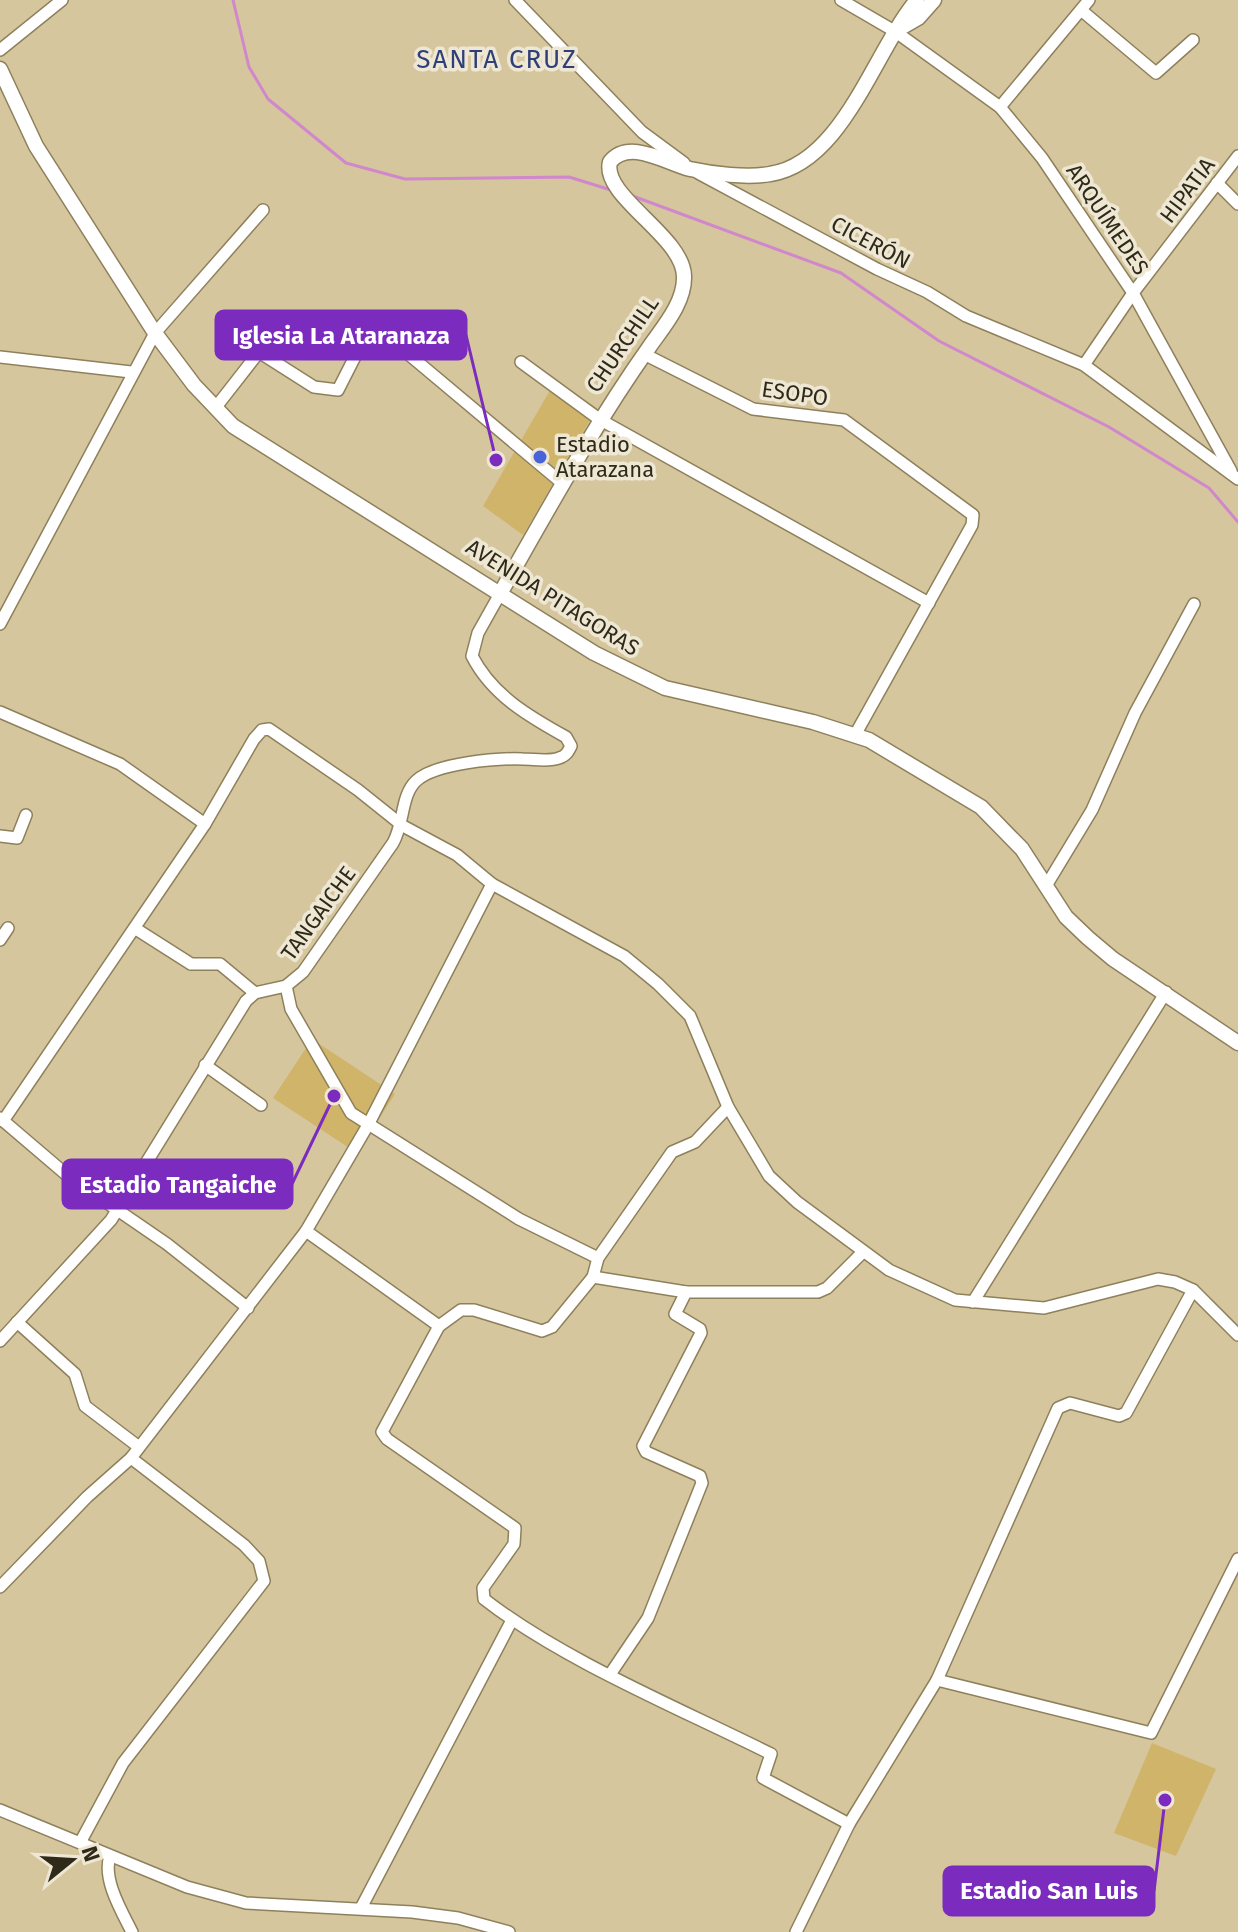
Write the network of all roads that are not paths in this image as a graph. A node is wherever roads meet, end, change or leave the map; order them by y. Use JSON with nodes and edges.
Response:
{"nodes":[{"id":1,"x":62,"y":0,"type":"edge"},
{"id":2,"x":515,"y":0,"type":"edge"},
{"id":3,"x":841,"y":0,"type":"edge"},
{"id":4,"x":917,"y":0,"type":"edge"},
{"id":5,"x":934,"y":0,"type":"edge"},
{"id":6,"x":1089,"y":0,"type":"edge"},
{"id":7,"x":1081,"y":10,"type":"junction"},
{"id":8,"x":896,"y":32,"type":"junction"},
{"id":9,"x":1193,"y":40,"type":"dead end"},
{"id":10,"x":0,"y":50,"type":"edge"},
{"id":11,"x":0,"y":69,"type":"edge"},
{"id":12,"x":1000,"y":107,"type":"junction"},
{"id":13,"x":1238,"y":156,"type":"edge"},
{"id":14,"x":691,"y":169,"type":"junction"},
{"id":15,"x":1217,"y":183,"type":"junction"},
{"id":16,"x":1238,"y":204,"type":"edge"},
{"id":17,"x":263,"y":210,"type":"dead end"},
{"id":18,"x":1133,"y":293,"type":"junction"},
{"id":19,"x":155,"y":333,"type":"junction"},
{"id":20,"x":644,"y":354,"type":"junction"},
{"id":21,"x":0,"y":357,"type":"edge"},
{"id":22,"x":521,"y":362,"type":"dead end"},
{"id":23,"x":1084,"y":365,"type":"junction"},
{"id":24,"x":131,"y":372,"type":"junction"},
{"id":25,"x":216,"y":407,"type":"junction"},
{"id":26,"x":599,"y":419,"type":"junction"},
{"id":27,"x":1235,"y":476,"type":"edge"},
{"id":28,"x":562,"y":483,"type":"junction"},
{"id":29,"x":501,"y":592,"type":"junction"},
{"id":30,"x":929,"y":603,"type":"junction"},
{"id":31,"x":1194,"y":604,"type":"dead end"},
{"id":32,"x":0,"y":624,"type":"edge"},
{"id":33,"x":0,"y":712,"type":"edge"},
{"id":34,"x":855,"y":735,"type":"junction"},
{"id":35,"x":26,"y":815,"type":"dead end"},
{"id":36,"x":205,"y":824,"type":"junction"},
{"id":37,"x":403,"y":826,"type":"junction"},
{"id":38,"x":0,"y":836,"type":"edge"},
{"id":39,"x":492,"y":884,"type":"junction"},
{"id":40,"x":1046,"y":886,"type":"junction"},
{"id":41,"x":8,"y":928,"type":"dead end"},
{"id":42,"x":136,"y":929,"type":"junction"},
{"id":43,"x":0,"y":940,"type":"edge"},
{"id":44,"x":286,"y":986,"type":"junction"},
{"id":45,"x":1166,"y":992,"type":"junction"},
{"id":46,"x":255,"y":993,"type":"junction"},
{"id":47,"x":1238,"y":1043,"type":"edge"},
{"id":48,"x":205,"y":1065,"type":"junction"},
{"id":49,"x":261,"y":1105,"type":"dead end"},
{"id":50,"x":728,"y":1107,"type":"junction"},
{"id":51,"x":1,"y":1119,"type":"edge"},
{"id":52,"x":368,"y":1125,"type":"junction"},
{"id":53,"x":116,"y":1207,"type":"junction"},
{"id":54,"x":306,"y":1231,"type":"junction"},
{"id":55,"x":863,"y":1252,"type":"junction"},
{"id":56,"x":598,"y":1258,"type":"junction"},
{"id":57,"x":593,"y":1277,"type":"junction"},
{"id":58,"x":1193,"y":1290,"type":"junction"},
{"id":59,"x":686,"y":1292,"type":"junction"},
{"id":60,"x":973,"y":1302,"type":"junction"},
{"id":61,"x":248,"y":1308,"type":"junction"},
{"id":62,"x":17,"y":1322,"type":"junction"},
{"id":63,"x":439,"y":1326,"type":"junction"},
{"id":64,"x":1238,"y":1335,"type":"edge"},
{"id":65,"x":0,"y":1341,"type":"edge"},
{"id":66,"x":139,"y":1447,"type":"junction"},
{"id":67,"x":131,"y":1458,"type":"junction"},
{"id":68,"x":1238,"y":1559,"type":"edge"},
{"id":69,"x":0,"y":1587,"type":"edge"},
{"id":70,"x":512,"y":1620,"type":"junction"},
{"id":71,"x":611,"y":1673,"type":"junction"},
{"id":72,"x":937,"y":1680,"type":"junction"},
{"id":73,"x":0,"y":1810,"type":"edge"},
{"id":74,"x":849,"y":1824,"type":"junction"},
{"id":75,"x":81,"y":1841,"type":"junction"},
{"id":76,"x":110,"y":1856,"type":"junction"},
{"id":77,"x":361,"y":1908,"type":"junction"},
{"id":78,"x":132,"y":1932,"type":"edge"},
{"id":79,"x":509,"y":1932,"type":"edge"},
{"id":80,"x":796,"y":1932,"type":"edge"}],
"edges":[{"from":1,"to":10,"type":"street"},
{"from":2,"to":14,"type":"street","name":"CICERÓN"},
{"from":3,"to":8,"type":"street","name":"ARQUÍMEDES"},
{"from":4,"to":8,"type":"main road"},
{"from":5,"to":8,"type":"main road"},
{"from":6,"to":7,"type":"street"},
{"from":7,"to":9,"type":"street"},
{"from":7,"to":12,"type":"street"},
{"from":8,"to":12,"type":"street","name":"ARQUÍMEDES"},
{"from":8,"to":14,"type":"main road"},
{"from":11,"to":19,"type":"main road","name":"AVENIDA PITAGORAS"},
{"from":12,"to":18,"type":"street","name":"ARQUÍMEDES"},
{"from":13,"to":15,"type":"street","name":"HIPATIA"},
{"from":14,"to":20,"type":"main road","name":"CHURCHILL"},
{"from":14,"to":23,"type":"street","name":"CICERÓN"},
{"from":15,"to":16,"type":"street"},
{"from":15,"to":18,"type":"street","name":"HIPATIA"},
{"from":17,"to":19,"type":"street"},
{"from":18,"to":23,"type":"street","name":"HIPATIA"},
{"from":18,"to":27,"type":"street","name":"ARQUÍMEDES"},
{"from":19,"to":24,"type":"street"},
{"from":19,"to":25,"type":"main road","name":"AVENIDA PITAGORAS"},
{"from":20,"to":26,"type":"main road","name":"CHURCHILL"},
{"from":20,"to":30,"type":"street","name":"ESOPO"},
{"from":21,"to":24,"type":"street"},
{"from":22,"to":26,"type":"street"},
{"from":23,"to":27,"type":"street","name":"CICERÓN"},
{"from":24,"to":32,"type":"street"},
{"from":25,"to":28,"type":"street"},
{"from":25,"to":29,"type":"main road","name":"AVENIDA PITAGORAS"},
{"from":26,"to":28,"type":"main road","name":"CHURCHILL"},
{"from":26,"to":30,"type":"street"},
{"from":28,"to":29,"type":"main road","name":"CHURCHILL"},
{"from":29,"to":34,"type":"main road","name":"AVENIDA PITAGORAS"},
{"from":29,"to":37,"type":"street","name":"TANGAICHE"},
{"from":30,"to":34,"type":"street"},
{"from":31,"to":40,"type":"street"},
{"from":33,"to":36,"type":"street"},
{"from":34,"to":40,"type":"main road","name":"AVENIDA PITAGORAS"},
{"from":35,"to":38,"type":"street"},
{"from":36,"to":37,"type":"street"},
{"from":36,"to":42,"type":"street"},
{"from":37,"to":39,"type":"street"},
{"from":37,"to":44,"type":"street","name":"TANGAICHE"},
{"from":39,"to":50,"type":"street"},
{"from":39,"to":52,"type":"street"},
{"from":40,"to":45,"type":"main road","name":"AVENIDA PITAGORAS"},
{"from":41,"to":43,"type":"street"},
{"from":42,"to":46,"type":"street"},
{"from":42,"to":51,"type":"street"},
{"from":44,"to":46,"type":"street","name":"TANGAICHE"},
{"from":44,"to":52,"type":"street"},
{"from":45,"to":47,"type":"main road","name":"AVENIDA PITAGORAS"},
{"from":45,"to":60,"type":"street"},
{"from":46,"to":48,"type":"street"},
{"from":48,"to":49,"type":"street"},
{"from":48,"to":53,"type":"street"},
{"from":50,"to":55,"type":"street"},
{"from":50,"to":56,"type":"street"},
{"from":51,"to":53,"type":"street"},
{"from":52,"to":54,"type":"street"},
{"from":52,"to":56,"type":"street"},
{"from":53,"to":61,"type":"street"},
{"from":53,"to":62,"type":"street"},
{"from":54,"to":61,"type":"street"},
{"from":54,"to":63,"type":"street"},
{"from":55,"to":59,"type":"street"},
{"from":55,"to":60,"type":"street"},
{"from":56,"to":57,"type":"street"},
{"from":57,"to":59,"type":"street"},
{"from":57,"to":63,"type":"street"},
{"from":58,"to":60,"type":"street"},
{"from":58,"to":64,"type":"street"},
{"from":58,"to":72,"type":"street"},
{"from":59,"to":71,"type":"street"},
{"from":61,"to":66,"type":"street"},
{"from":62,"to":65,"type":"street"},
{"from":62,"to":66,"type":"street"},
{"from":63,"to":70,"type":"street"},
{"from":66,"to":67,"type":"street"},
{"from":67,"to":69,"type":"street"},
{"from":67,"to":75,"type":"street"},
{"from":68,"to":72,"type":"street"},
{"from":70,"to":71,"type":"street"},
{"from":70,"to":77,"type":"street"},
{"from":71,"to":74,"type":"street"},
{"from":72,"to":74,"type":"street"},
{"from":73,"to":75,"type":"street"},
{"from":74,"to":80,"type":"street"},
{"from":75,"to":76,"type":"street"},
{"from":76,"to":77,"type":"street"},
{"from":76,"to":78,"type":"street"},
{"from":77,"to":79,"type":"street"}]}
